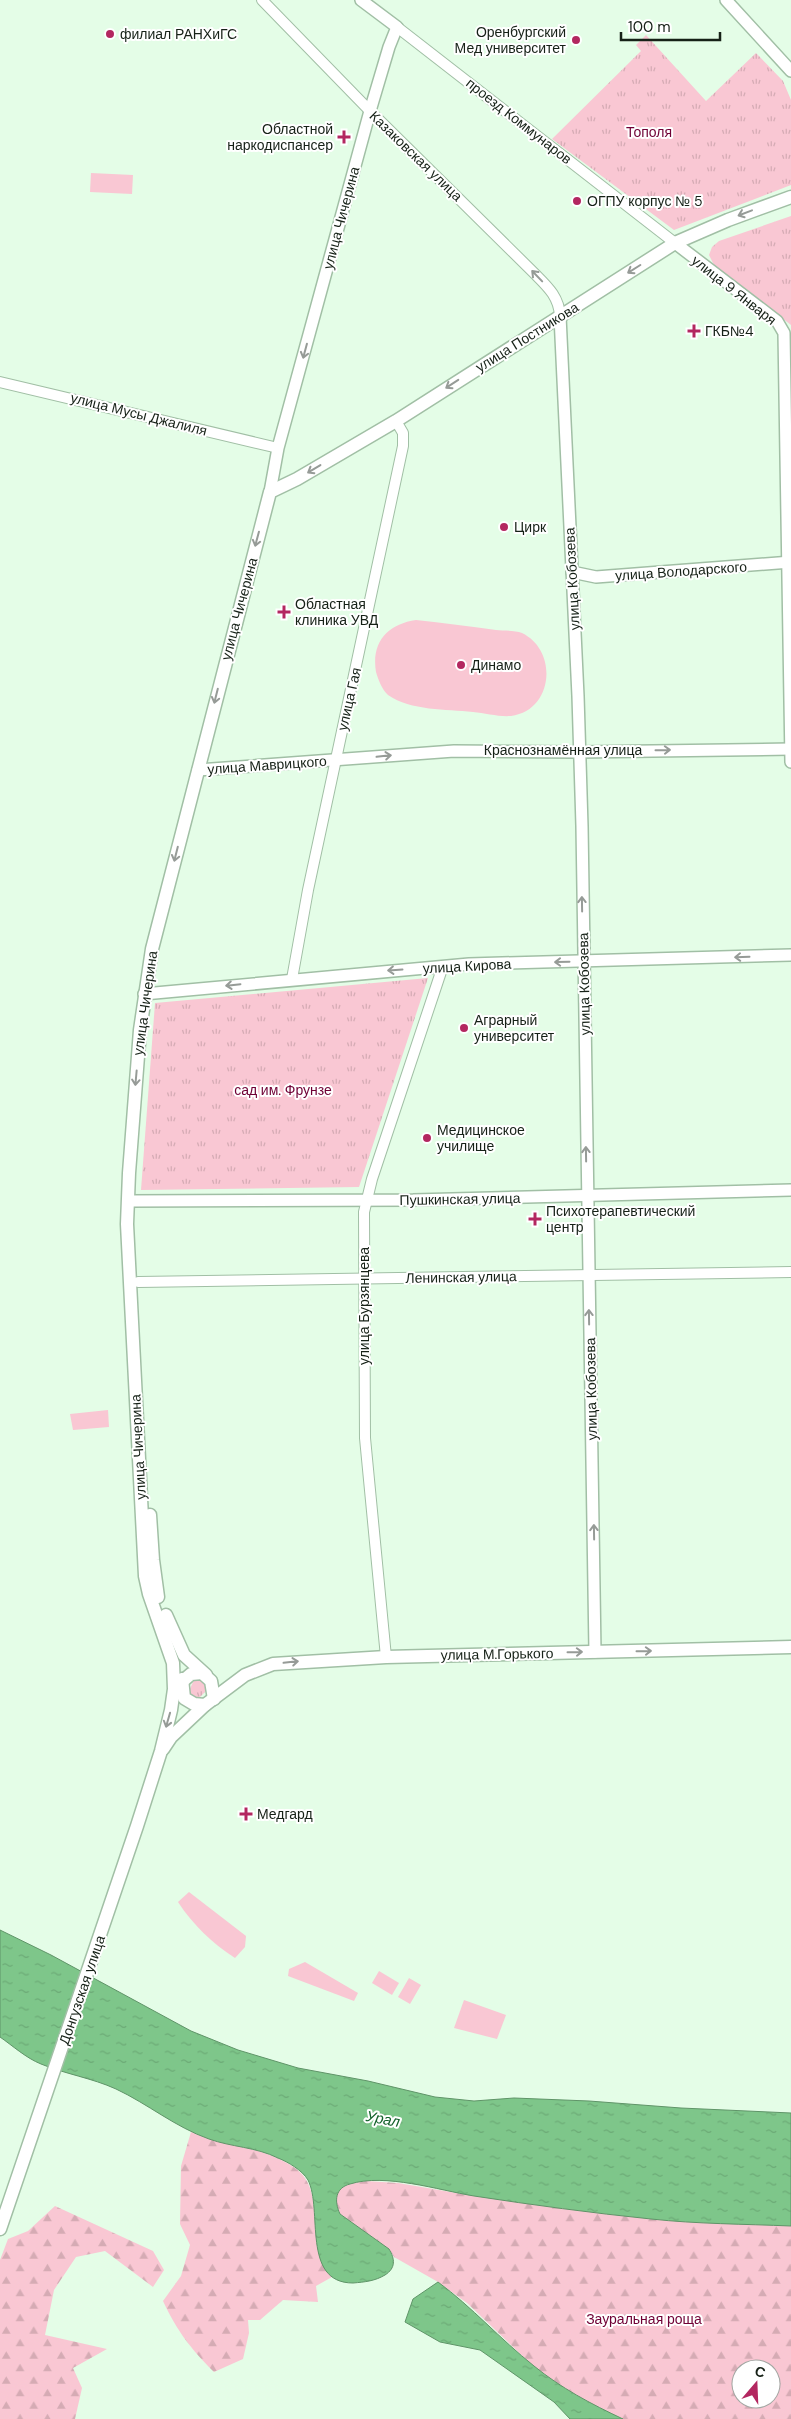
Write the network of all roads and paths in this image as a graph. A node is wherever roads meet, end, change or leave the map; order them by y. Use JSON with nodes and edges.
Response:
{"nodes":[{"id":1,"x":262,"y":0,"type":"edge"},
{"id":2,"x":361,"y":0,"type":"edge"},
{"id":3,"x":726,"y":0,"type":"edge"},
{"id":4,"x":397,"y":27,"type":"junction"},
{"id":5,"x":791,"y":71,"type":"edge"},
{"id":6,"x":370,"y":111,"type":"junction"},
{"id":7,"x":791,"y":197,"type":"edge"},
{"id":8,"x":675,"y":243,"type":"junction"},
{"id":9,"x":560,"y":316,"type":"junction"},
{"id":10,"x":0,"y":382,"type":"edge"},
{"id":11,"x":396,"y":421,"type":"junction"},
{"id":12,"x":278,"y":448,"type":"junction"},
{"id":13,"x":270,"y":492,"type":"junction"},
{"id":14,"x":789,"y":563,"type":"edge"},
{"id":15,"x":572,"y":572,"type":"junction"},
{"id":16,"x":791,"y":749,"type":"edge"},
{"id":17,"x":579,"y":752,"type":"junction"},
{"id":18,"x":336,"y":761,"type":"junction"},
{"id":19,"x":791,"y":762,"type":"edge"},
{"id":20,"x":198,"y":770,"type":"junction"},
{"id":21,"x":791,"y":955,"type":"edge"},
{"id":22,"x":583,"y":962,"type":"junction"},
{"id":23,"x":443,"y":966,"type":"junction"},
{"id":24,"x":292,"y":979,"type":"junction"},
{"id":25,"x":144,"y":994,"type":"junction"},
{"id":26,"x":791,"y":1190,"type":"edge"},
{"id":27,"x":587,"y":1196,"type":"junction"},
{"id":28,"x":129,"y":1201,"type":"junction"},
{"id":29,"x":366,"y":1201,"type":"junction"},
{"id":30,"x":791,"y":1272,"type":"edge"},
{"id":31,"x":589,"y":1275,"type":"junction"},
{"id":32,"x":364,"y":1278,"type":"junction"},
{"id":33,"x":134,"y":1282,"type":"junction"},
{"id":34,"x":791,"y":1648,"type":"edge"},
{"id":35,"x":595,"y":1652,"type":"junction"},
{"id":36,"x":386,"y":1656,"type":"junction"},
{"id":37,"x":206,"y":1675,"type":"junction"},
{"id":38,"x":182,"y":1683,"type":"junction"},
{"id":39,"x":210,"y":1702,"type":"junction"},
{"id":40,"x":161,"y":1750,"type":"junction"},
{"id":41,"x":0,"y":2229,"type":"edge"}],
"edges":[{"from":1,"to":6,"type":"street","name":"Казаковская улица"},
{"from":2,"to":4,"type":"main road","name":"проезд Коммунаров"},
{"from":3,"to":5,"type":"main road"},
{"from":4,"to":6,"type":"main road","name":"улица Чичерина"},
{"from":4,"to":8,"type":"street","name":"проезд Коммунаров"},
{"from":9,"to":6,"type":"street","name":"Казаковская улица","one_way":true},
{"from":6,"to":12,"type":"main road","name":"улица Чичерина","one_way":true},
{"from":7,"to":8,"type":"main road","name":"улица Постникова","one_way":true},
{"from":8,"to":9,"type":"main road","name":"улица Постникова","one_way":true},
{"from":8,"to":14,"type":"main road","name":"улица 9 Января"},
{"from":9,"to":11,"type":"main road","name":"улица Постникова","one_way":true},
{"from":9,"to":15,"type":"main road","name":"улица Кобозева"},
{"from":10,"to":12,"type":"street","name":"улица Мусы Джалиля"},
{"from":11,"to":13,"type":"main road","name":"улица Постникова","one_way":true},
{"from":11,"to":18,"type":"street","name":"улица Гая"},
{"from":12,"to":13,"type":"main road","name":"улица Чичерина"},
{"from":13,"to":20,"type":"main road","name":"улица Чичерина","one_way":true},
{"from":14,"to":15,"type":"main road","name":"улица Володарского"},
{"from":14,"to":16,"type":"main road","name":"улица 9 Января"},
{"from":15,"to":17,"type":"main road","name":"улица Кобозева"},
{"from":17,"to":16,"type":"main road","name":"Краснознамённая улица","one_way":true},
{"from":16,"to":19,"type":"main road","name":"улица 9 Января"},
{"from":18,"to":17,"type":"main road","name":"Краснознамённая улица","one_way":true},
{"from":22,"to":17,"type":"main road","name":"улица Кобозева","one_way":true},
{"from":18,"to":20,"type":"main road","name":"улица Маврицкого"},
{"from":18,"to":24,"type":"street","name":"улица Гая"},
{"from":20,"to":25,"type":"main road","name":"улица Чичерина","one_way":true},
{"from":21,"to":22,"type":"main road","name":"улица Кирова","one_way":true},
{"from":22,"to":23,"type":"main road","name":"улица Кирова","one_way":true},
{"from":27,"to":22,"type":"main road","name":"улица Кобозева","one_way":true},
{"from":23,"to":24,"type":"main road","name":"улица Кирова","one_way":true},
{"from":23,"to":29,"type":"street","name":"улица Бурзянцева"},
{"from":24,"to":25,"type":"main road","name":"улица Кирова","one_way":true},
{"from":25,"to":28,"type":"main road","name":"улица Чичерина","one_way":true},
{"from":26,"to":27,"type":"main road","name":"Пушкинская улица"},
{"from":27,"to":29,"type":"main road","name":"Пушкинская улица"},
{"from":27,"to":31,"type":"main road","name":"улица Кобозева"},
{"from":28,"to":29,"type":"main road","name":"Пушкинская улица"},
{"from":28,"to":33,"type":"main road","name":"улица Чичерина"},
{"from":29,"to":32,"type":"street","name":"улица Бурзянцева"},
{"from":30,"to":31,"type":"street","name":"Ленинская улица"},
{"from":31,"to":32,"type":"street","name":"Ленинская улица"},
{"from":35,"to":31,"type":"main road","name":"улица Кобозева","one_way":true},
{"from":32,"to":33,"type":"street","name":"Ленинская улица"},
{"from":32,"to":36,"type":"street","name":"улица Бурзянцева"},
{"from":33,"to":37,"type":"main road","name":"улица Чичерина"},
{"from":33,"to":38,"type":"main road","name":"улица Чичерина"},
{"from":35,"to":34,"type":"main road","name":"улица М.Горького","one_way":true},
{"from":36,"to":35,"type":"main road","name":"улица М.Горького","one_way":true},
{"from":39,"to":36,"type":"main road","name":"улица М.Горького","one_way":true},
{"from":37,"to":38,"type":"main road"},
{"from":37,"to":39,"type":"main road"},
{"from":38,"to":39,"type":"main road"},
{"from":38,"to":40,"type":"main road","name":"улица Чичерина","one_way":true},
{"from":39,"to":40,"type":"main road","name":"улица М.Горького"},
{"from":40,"to":41,"type":"main road","name":"Донгузская улица"}]}
